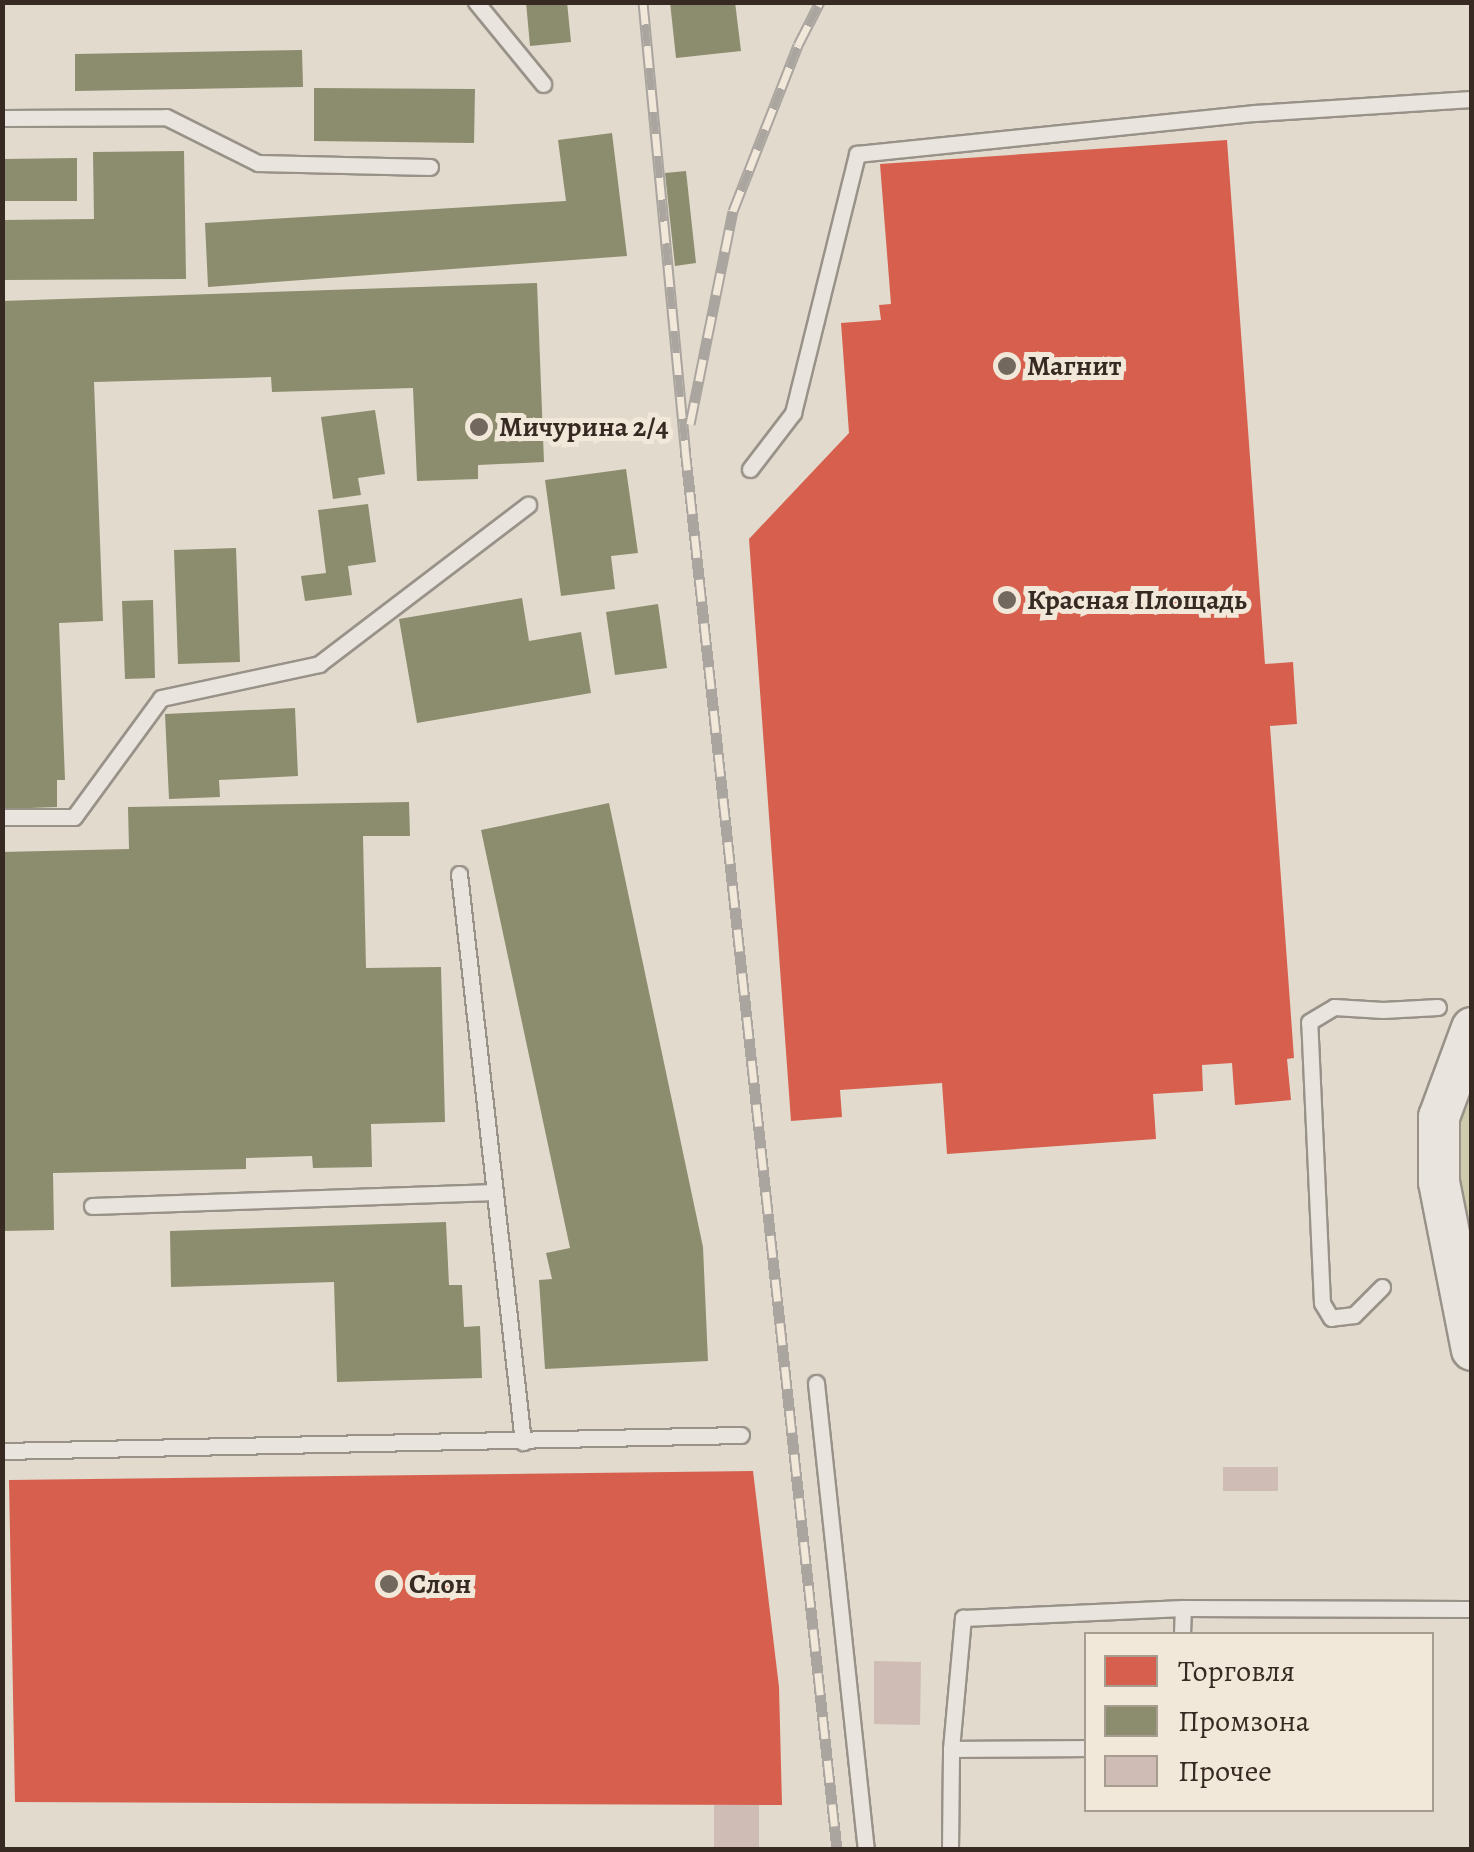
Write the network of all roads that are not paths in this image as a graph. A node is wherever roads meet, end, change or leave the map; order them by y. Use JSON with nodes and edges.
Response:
{"nodes":[{"id":1,"x":476,"y":2,"type":"edge"},
{"id":2,"x":543,"y":84,"type":"dead end"},
{"id":3,"x":1472,"y":98,"type":"edge"},
{"id":4,"x":2,"y":118,"type":"edge"},
{"id":5,"x":430,"y":166,"type":"dead end"},
{"id":6,"x":750,"y":468,"type":"dead end"},
{"id":7,"x":528,"y":505,"type":"dead end"},
{"id":8,"x":2,"y":817,"type":"edge"},
{"id":9,"x":459,"y":874,"type":"dead end"},
{"id":10,"x":1455,"y":1017,"type":"edge"},
{"id":11,"x":495,"y":1192,"type":"junction"},
{"id":12,"x":92,"y":1206,"type":"dead end"},
{"id":13,"x":1382,"y":1287,"type":"dead end"},
{"id":14,"x":1472,"y":1350,"type":"edge"},
{"id":15,"x":816,"y":1383,"type":"dead end"},
{"id":16,"x":741,"y":1434,"type":"dead end"},
{"id":17,"x":523,"y":1442,"type":"junction"},
{"id":18,"x":2,"y":1451,"type":"edge"},
{"id":19,"x":1183,"y":1608,"type":"junction"},
{"id":20,"x":1472,"y":1609,"type":"edge"},
{"id":21,"x":1182,"y":1632,"type":"edge"},
{"id":22,"x":1084,"y":1748,"type":"edge"},
{"id":23,"x":951,"y":1749,"type":"junction"},
{"id":24,"x":866,"y":1850,"type":"edge"},
{"id":25,"x":950,"y":1850,"type":"edge"}],
"edges":[{"from":1,"to":2,"type":"lane"},
{"from":3,"to":6,"type":"lane"},
{"from":4,"to":5,"type":"lane"},
{"from":7,"to":8,"type":"lane"},
{"from":9,"to":11,"type":"lane"},
{"from":10,"to":13,"type":"lane"},
{"from":10,"to":14,"type":"street"},
{"from":11,"to":12,"type":"lane"},
{"from":11,"to":17,"type":"lane"},
{"from":15,"to":24,"type":"lane"},
{"from":16,"to":17,"type":"lane"},
{"from":17,"to":18,"type":"lane"},
{"from":19,"to":20,"type":"lane"},
{"from":19,"to":21,"type":"lane"},
{"from":19,"to":23,"type":"lane"},
{"from":22,"to":23,"type":"lane"},
{"from":23,"to":25,"type":"lane"}]}
